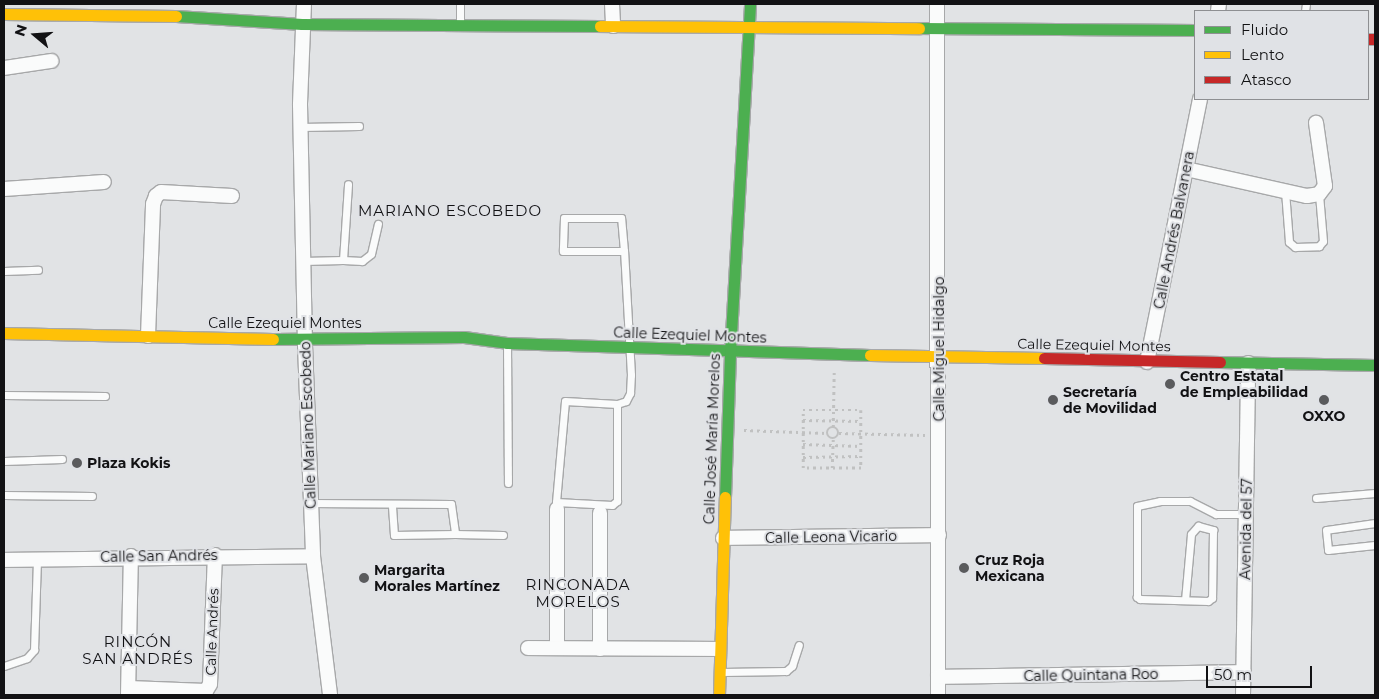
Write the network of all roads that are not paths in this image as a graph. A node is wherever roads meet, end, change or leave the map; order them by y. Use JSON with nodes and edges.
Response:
{"nodes":[{"id":1,"x":304,"y":4,"type":"edge"},
{"id":2,"x":460,"y":4,"type":"edge"},
{"id":3,"x":612,"y":4,"type":"edge"},
{"id":4,"x":750,"y":4,"type":"edge"},
{"id":5,"x":937,"y":4,"type":"edge"},
{"id":6,"x":4,"y":14,"type":"edge"},
{"id":7,"x":302,"y":24,"type":"junction"},
{"id":8,"x":460,"y":26,"type":"junction"},
{"id":9,"x":613,"y":26,"type":"junction"},
{"id":10,"x":749,"y":27,"type":"junction"},
{"id":11,"x":937,"y":29,"type":"junction"},
{"id":12,"x":1194,"y":30,"type":"edge"},
{"id":13,"x":51,"y":62,"type":"dead end"},
{"id":14,"x":4,"y":68,"type":"edge"},
{"id":15,"x":1200,"y":100,"type":"edge"},
{"id":16,"x":1316,"y":123,"type":"dead end"},
{"id":17,"x":359,"y":126,"type":"dead end"},
{"id":18,"x":300,"y":127,"type":"junction"},
{"id":19,"x":1186,"y":169,"type":"junction"},
{"id":20,"x":104,"y":182,"type":"dead end"},
{"id":21,"x":348,"y":184,"type":"dead end"},
{"id":22,"x":4,"y":189,"type":"edge"},
{"id":23,"x":1285,"y":191,"type":"junction"},
{"id":24,"x":1319,"y":194,"type":"junction"},
{"id":25,"x":232,"y":196,"type":"dead end"},
{"id":26,"x":378,"y":224,"type":"dead end"},
{"id":27,"x":624,"y":251,"type":"junction"},
{"id":28,"x":343,"y":260,"type":"junction"},
{"id":29,"x":303,"y":261,"type":"junction"},
{"id":30,"x":38,"y":270,"type":"dead end"},
{"id":31,"x":4,"y":271,"type":"edge"},
{"id":32,"x":4,"y":332,"type":"edge"},
{"id":33,"x":148,"y":336,"type":"junction"},
{"id":34,"x":305,"y":340,"type":"junction"},
{"id":35,"x":507,"y":344,"type":"junction"},
{"id":36,"x":629,"y":348,"type":"junction"},
{"id":37,"x":730,"y":352,"type":"junction"},
{"id":38,"x":940,"y":358,"type":"junction"},
{"id":39,"x":1148,"y":362,"type":"junction"},
{"id":40,"x":1248,"y":364,"type":"junction"},
{"id":41,"x":1375,"y":365,"type":"edge"},
{"id":42,"x":4,"y":395,"type":"edge"},
{"id":43,"x":105,"y":396,"type":"dead end"},
{"id":44,"x":617,"y":404,"type":"junction"},
{"id":45,"x":62,"y":460,"type":"dead end"},
{"id":46,"x":4,"y":461,"type":"edge"},
{"id":47,"x":508,"y":484,"type":"dead end"},
{"id":48,"x":1375,"y":493,"type":"edge"},
{"id":49,"x":4,"y":495,"type":"edge"},
{"id":50,"x":92,"y":496,"type":"dead end"},
{"id":51,"x":1316,"y":498,"type":"dead end"},
{"id":52,"x":311,"y":503,"type":"junction"},
{"id":53,"x":392,"y":504,"type":"junction"},
{"id":54,"x":557,"y":509,"type":"dead end"},
{"id":55,"x":600,"y":513,"type":"dead end"},
{"id":56,"x":1216,"y":514,"type":"junction"},
{"id":57,"x":1246,"y":514,"type":"junction"},
{"id":58,"x":1375,"y":523,"type":"edge"},
{"id":59,"x":1204,"y":526,"type":"junction"},
{"id":60,"x":455,"y":534,"type":"junction"},
{"id":61,"x":503,"y":535,"type":"dead end"},
{"id":62,"x":938,"y":535,"type":"junction"},
{"id":63,"x":723,"y":538,"type":"junction"},
{"id":64,"x":1375,"y":545,"type":"edge"},
{"id":65,"x":215,"y":555,"type":"junction"},
{"id":66,"x":132,"y":556,"type":"junction"},
{"id":67,"x":313,"y":556,"type":"junction"},
{"id":68,"x":4,"y":560,"type":"edge"},
{"id":69,"x":37,"y":560,"type":"junction"},
{"id":70,"x":1185,"y":600,"type":"junction"},
{"id":71,"x":799,"y":645,"type":"dead end"},
{"id":72,"x":528,"y":648,"type":"dead end"},
{"id":73,"x":558,"y":648,"type":"junction"},
{"id":74,"x":600,"y":649,"type":"junction"},
{"id":75,"x":719,"y":649,"type":"junction"},
{"id":76,"x":4,"y":666,"type":"edge"},
{"id":77,"x":720,"y":672,"type":"junction"},
{"id":78,"x":1244,"y":672,"type":"junction"},
{"id":79,"x":938,"y":677,"type":"junction"},
{"id":80,"x":128,"y":692,"type":"edge"},
{"id":81,"x":330,"y":695,"type":"edge"},
{"id":82,"x":719,"y":695,"type":"edge"},
{"id":83,"x":938,"y":695,"type":"edge"},
{"id":84,"x":1244,"y":695,"type":"edge"}],
"edges":[{"from":1,"to":7,"type":"street","name":"Calle Mariano Escobedo"},
{"from":2,"to":8,"type":"lane"},
{"from":3,"to":9,"type":"street"},
{"from":4,"to":10,"type":"street","name":"Calle José María Morelos"},
{"from":5,"to":11,"type":"street","name":"Calle Miguel Hidalgo"},
{"from":6,"to":7,"type":"street"},
{"from":7,"to":8,"type":"street"},
{"from":7,"to":18,"type":"street","name":"Calle Mariano Escobedo"},
{"from":8,"to":9,"type":"street"},
{"from":9,"to":10,"type":"street"},
{"from":10,"to":11,"type":"street"},
{"from":10,"to":37,"type":"street","name":"Calle José María Morelos"},
{"from":11,"to":12,"type":"street"},
{"from":11,"to":38,"type":"street","name":"Calle Miguel Hidalgo"},
{"from":13,"to":14,"type":"street"},
{"from":15,"to":19,"type":"street","name":"Calle Andrés Balvanera"},
{"from":16,"to":24,"type":"street"},
{"from":17,"to":18,"type":"lane"},
{"from":18,"to":29,"type":"street","name":"Calle Mariano Escobedo"},
{"from":19,"to":23,"type":"street"},
{"from":19,"to":39,"type":"street","name":"Calle Andrés Balvanera"},
{"from":20,"to":22,"type":"street"},
{"from":21,"to":28,"type":"lane"},
{"from":23,"to":24,"type":"street"},
{"from":23,"to":24,"type":"lane"},
{"from":25,"to":33,"type":"street"},
{"from":26,"to":28,"type":"lane"},
{"from":27,"to":27,"type":"lane"},
{"from":27,"to":36,"type":"lane"},
{"from":28,"to":29,"type":"lane"},
{"from":29,"to":34,"type":"street","name":"Calle Mariano Escobedo"},
{"from":30,"to":31,"type":"lane"},
{"from":32,"to":33,"type":"street","name":"Calle Ezequiel Montes"},
{"from":33,"to":34,"type":"street","name":"Calle Ezequiel Montes"},
{"from":34,"to":35,"type":"street","name":"Calle Ezequiel Montes"},
{"from":34,"to":52,"type":"street","name":"Calle Mariano Escobedo"},
{"from":35,"to":36,"type":"street","name":"Calle Ezequiel Montes"},
{"from":35,"to":47,"type":"lane"},
{"from":36,"to":37,"type":"street","name":"Calle Ezequiel Montes"},
{"from":36,"to":44,"type":"lane"},
{"from":37,"to":38,"type":"street","name":"Calle Ezequiel Montes"},
{"from":37,"to":63,"type":"street","name":"Calle José María Morelos"},
{"from":38,"to":39,"type":"street","name":"Calle Ezequiel Montes"},
{"from":38,"to":62,"type":"street","name":"Calle Miguel Hidalgo"},
{"from":39,"to":40,"type":"street","name":"Calle Ezequiel Montes"},
{"from":40,"to":41,"type":"street","name":"Calle Ezequiel Montes"},
{"from":40,"to":57,"type":"street","name":"Avenida del 57"},
{"from":42,"to":43,"type":"lane"},
{"from":44,"to":44,"type":"lane"},
{"from":45,"to":46,"type":"lane"},
{"from":48,"to":51,"type":"lane"},
{"from":49,"to":50,"type":"lane"},
{"from":52,"to":53,"type":"lane"},
{"from":52,"to":67,"type":"street","name":"Calle Mariano Escobedo"},
{"from":53,"to":60,"type":"lane"},
{"from":53,"to":60,"type":"lane"},
{"from":54,"to":73,"type":"street"},
{"from":55,"to":74,"type":"street"},
{"from":56,"to":57,"type":"lane"},
{"from":56,"to":59,"type":"lane"},
{"from":56,"to":70,"type":"lane"},
{"from":57,"to":78,"type":"street","name":"Avenida del 57"},
{"from":58,"to":64,"type":"lane"},
{"from":59,"to":70,"type":"lane"},
{"from":59,"to":70,"type":"lane"},
{"from":60,"to":61,"type":"lane"},
{"from":62,"to":63,"type":"street","name":"Calle Leona Vicario"},
{"from":62,"to":79,"type":"street","name":"Calle Miguel Hidalgo"},
{"from":63,"to":75,"type":"street","name":"Calle José María Morelos"},
{"from":65,"to":66,"type":"street","name":"Calle San Andrés"},
{"from":65,"to":67,"type":"street","name":"Calle San Andrés"},
{"from":65,"to":80,"type":"street","name":"Calle Andrés"},
{"from":66,"to":69,"type":"street","name":"Calle San Andrés"},
{"from":66,"to":80,"type":"street"},
{"from":67,"to":81,"type":"street","name":"Calle Mariano Escobedo"},
{"from":68,"to":69,"type":"street","name":"Calle San Andrés"},
{"from":69,"to":76,"type":"lane"},
{"from":71,"to":77,"type":"lane"},
{"from":72,"to":73,"type":"street"},
{"from":73,"to":74,"type":"street"},
{"from":74,"to":75,"type":"street"},
{"from":75,"to":77,"type":"street","name":"Calle José María Morelos"},
{"from":77,"to":82,"type":"street","name":"Calle José María Morelos"},
{"from":78,"to":79,"type":"street","name":"Calle Quintana Roo"},
{"from":78,"to":84,"type":"street","name":"Avenida del 57"},
{"from":79,"to":83,"type":"street","name":"Calle Miguel Hidalgo"}]}
